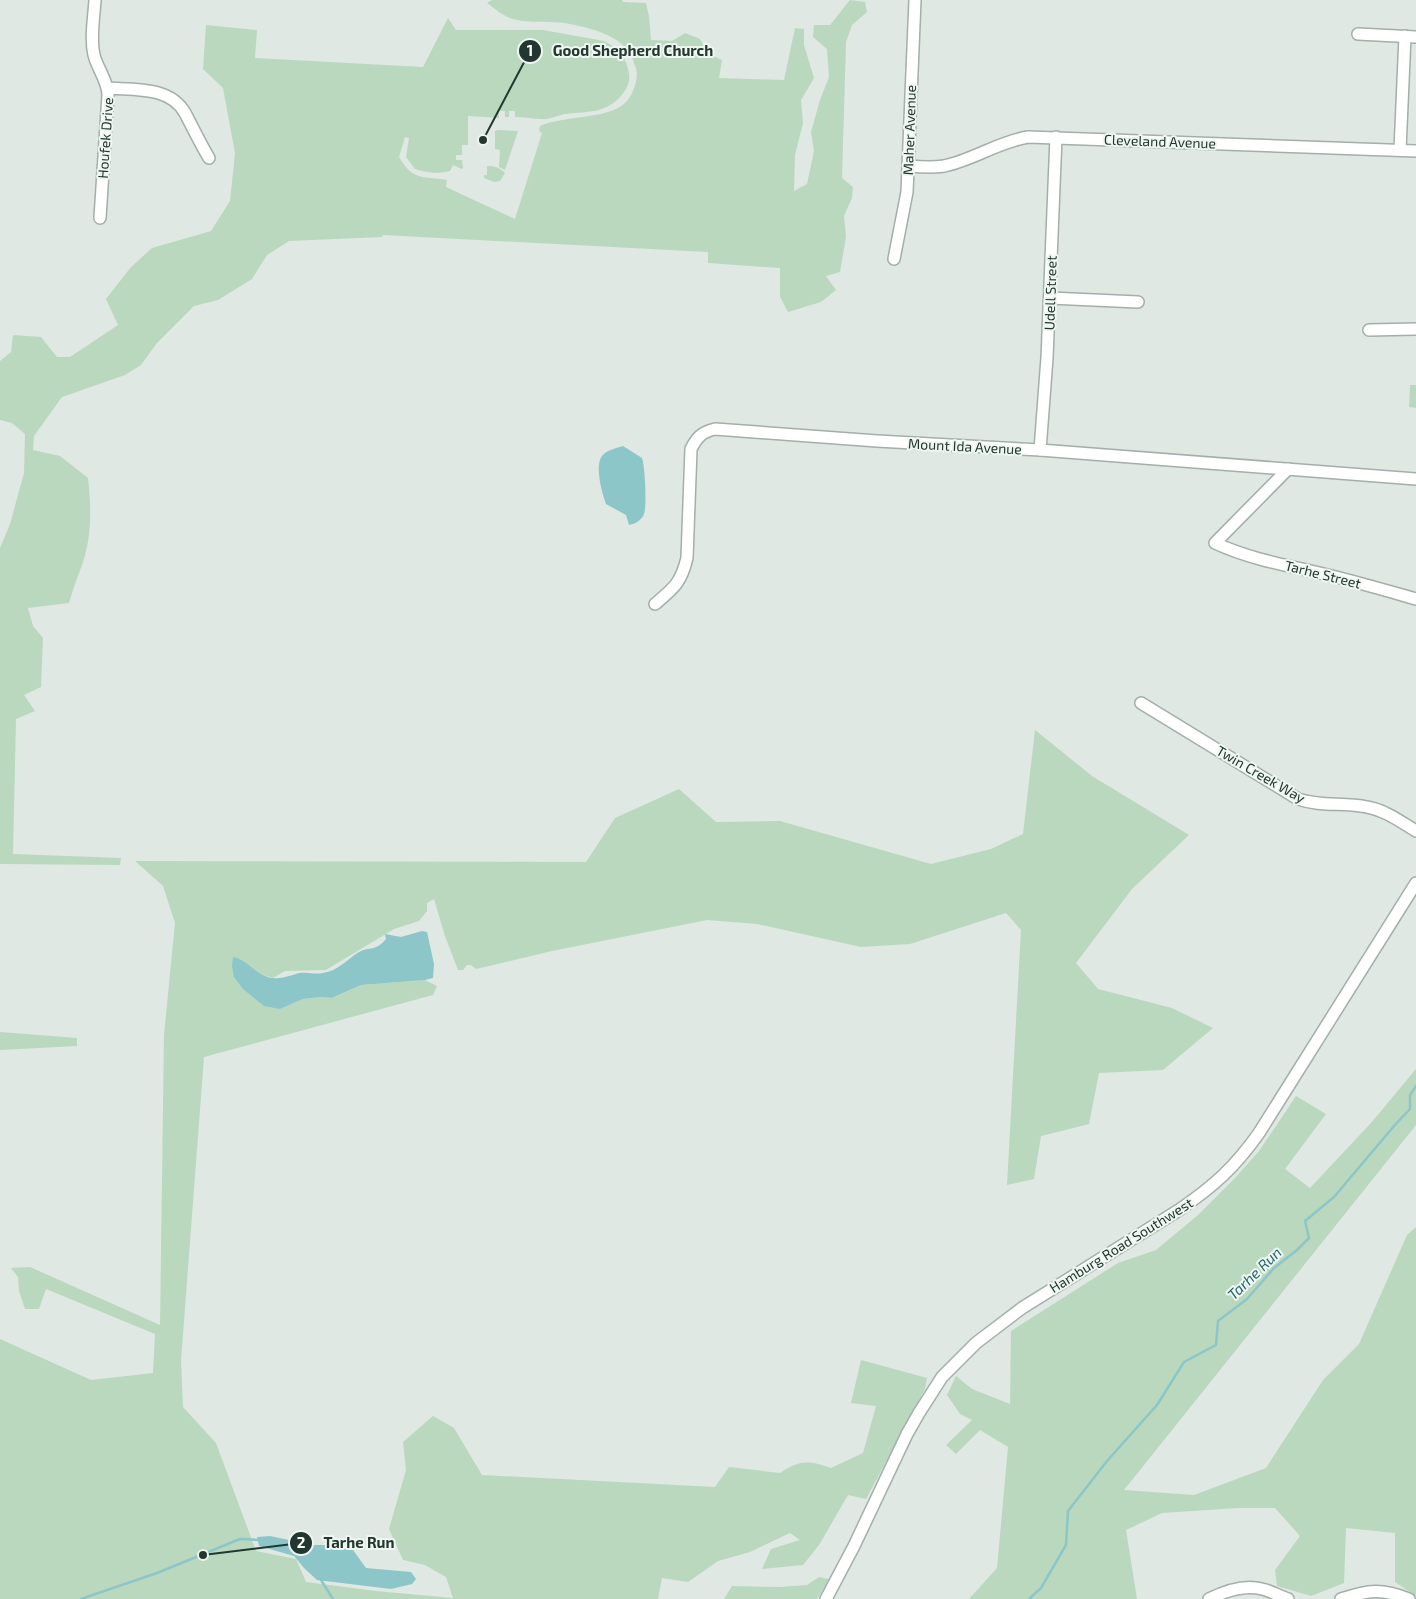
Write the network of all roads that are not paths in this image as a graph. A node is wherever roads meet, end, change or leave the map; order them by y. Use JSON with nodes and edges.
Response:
{"nodes":[{"id":1,"x":95,"y":0,"type":"edge"},
{"id":2,"x":915,"y":0,"type":"edge"},
{"id":3,"x":1358,"y":34,"type":"dead end"},
{"id":4,"x":1411,"y":36,"type":"edge"},
{"id":5,"x":108,"y":88,"type":"junction"},
{"id":6,"x":1056,"y":137,"type":"junction"},
{"id":7,"x":1400,"y":150,"type":"junction"},
{"id":8,"x":1416,"y":151,"type":"edge"},
{"id":9,"x":209,"y":158,"type":"dead end"},
{"id":10,"x":909,"y":166,"type":"junction"},
{"id":11,"x":100,"y":218,"type":"dead end"},
{"id":12,"x":894,"y":259,"type":"dead end"},
{"id":13,"x":1050,"y":298,"type":"junction"},
{"id":14,"x":1138,"y":302,"type":"dead end"},
{"id":15,"x":1416,"y":329,"type":"edge"},
{"id":16,"x":1368,"y":330,"type":"dead end"},
{"id":17,"x":1040,"y":450,"type":"junction"},
{"id":18,"x":1288,"y":469,"type":"junction"},
{"id":19,"x":1416,"y":479,"type":"edge"},
{"id":20,"x":1416,"y":599,"type":"edge"},
{"id":21,"x":655,"y":604,"type":"dead end"},
{"id":22,"x":1141,"y":702,"type":"dead end"},
{"id":23,"x":1416,"y":831,"type":"edge"},
{"id":24,"x":1416,"y":883,"type":"edge"},
{"id":25,"x":826,"y":1599,"type":"edge"},
{"id":26,"x":1209,"y":1599,"type":"edge"},
{"id":27,"x":1288,"y":1599,"type":"edge"},
{"id":28,"x":1341,"y":1599,"type":"edge"},
{"id":29,"x":1409,"y":1599,"type":"edge"}],
"edges":[{"from":1,"to":5,"type":"street","name":"Houfek Drive"},
{"from":2,"to":10,"type":"street","name":"Maher Avenue"},
{"from":3,"to":4,"type":"street"},
{"from":4,"to":7,"type":"street"},
{"from":5,"to":9,"type":"street"},
{"from":5,"to":11,"type":"street","name":"Houfek Drive"},
{"from":6,"to":7,"type":"street","name":"Cleveland Avenue"},
{"from":6,"to":10,"type":"street","name":"Cleveland Avenue"},
{"from":6,"to":13,"type":"street","name":"Udell Street"},
{"from":7,"to":8,"type":"street","name":"Cleveland Avenue"},
{"from":10,"to":12,"type":"street","name":"Maher Avenue"},
{"from":13,"to":14,"type":"street"},
{"from":13,"to":17,"type":"street","name":"Udell Street"},
{"from":15,"to":16,"type":"street"},
{"from":17,"to":18,"type":"street","name":"Mount Ida Avenue"},
{"from":17,"to":21,"type":"street","name":"Mount Ida Avenue"},
{"from":18,"to":19,"type":"street","name":"Mount Ida Avenue"},
{"from":18,"to":20,"type":"street","name":"Tarhe Street"},
{"from":22,"to":23,"type":"street","name":"Twin Creek Way"},
{"from":24,"to":25,"type":"street","name":"Hamburg Road Southwest"},
{"from":26,"to":27,"type":"street"},
{"from":28,"to":29,"type":"street"}]}
